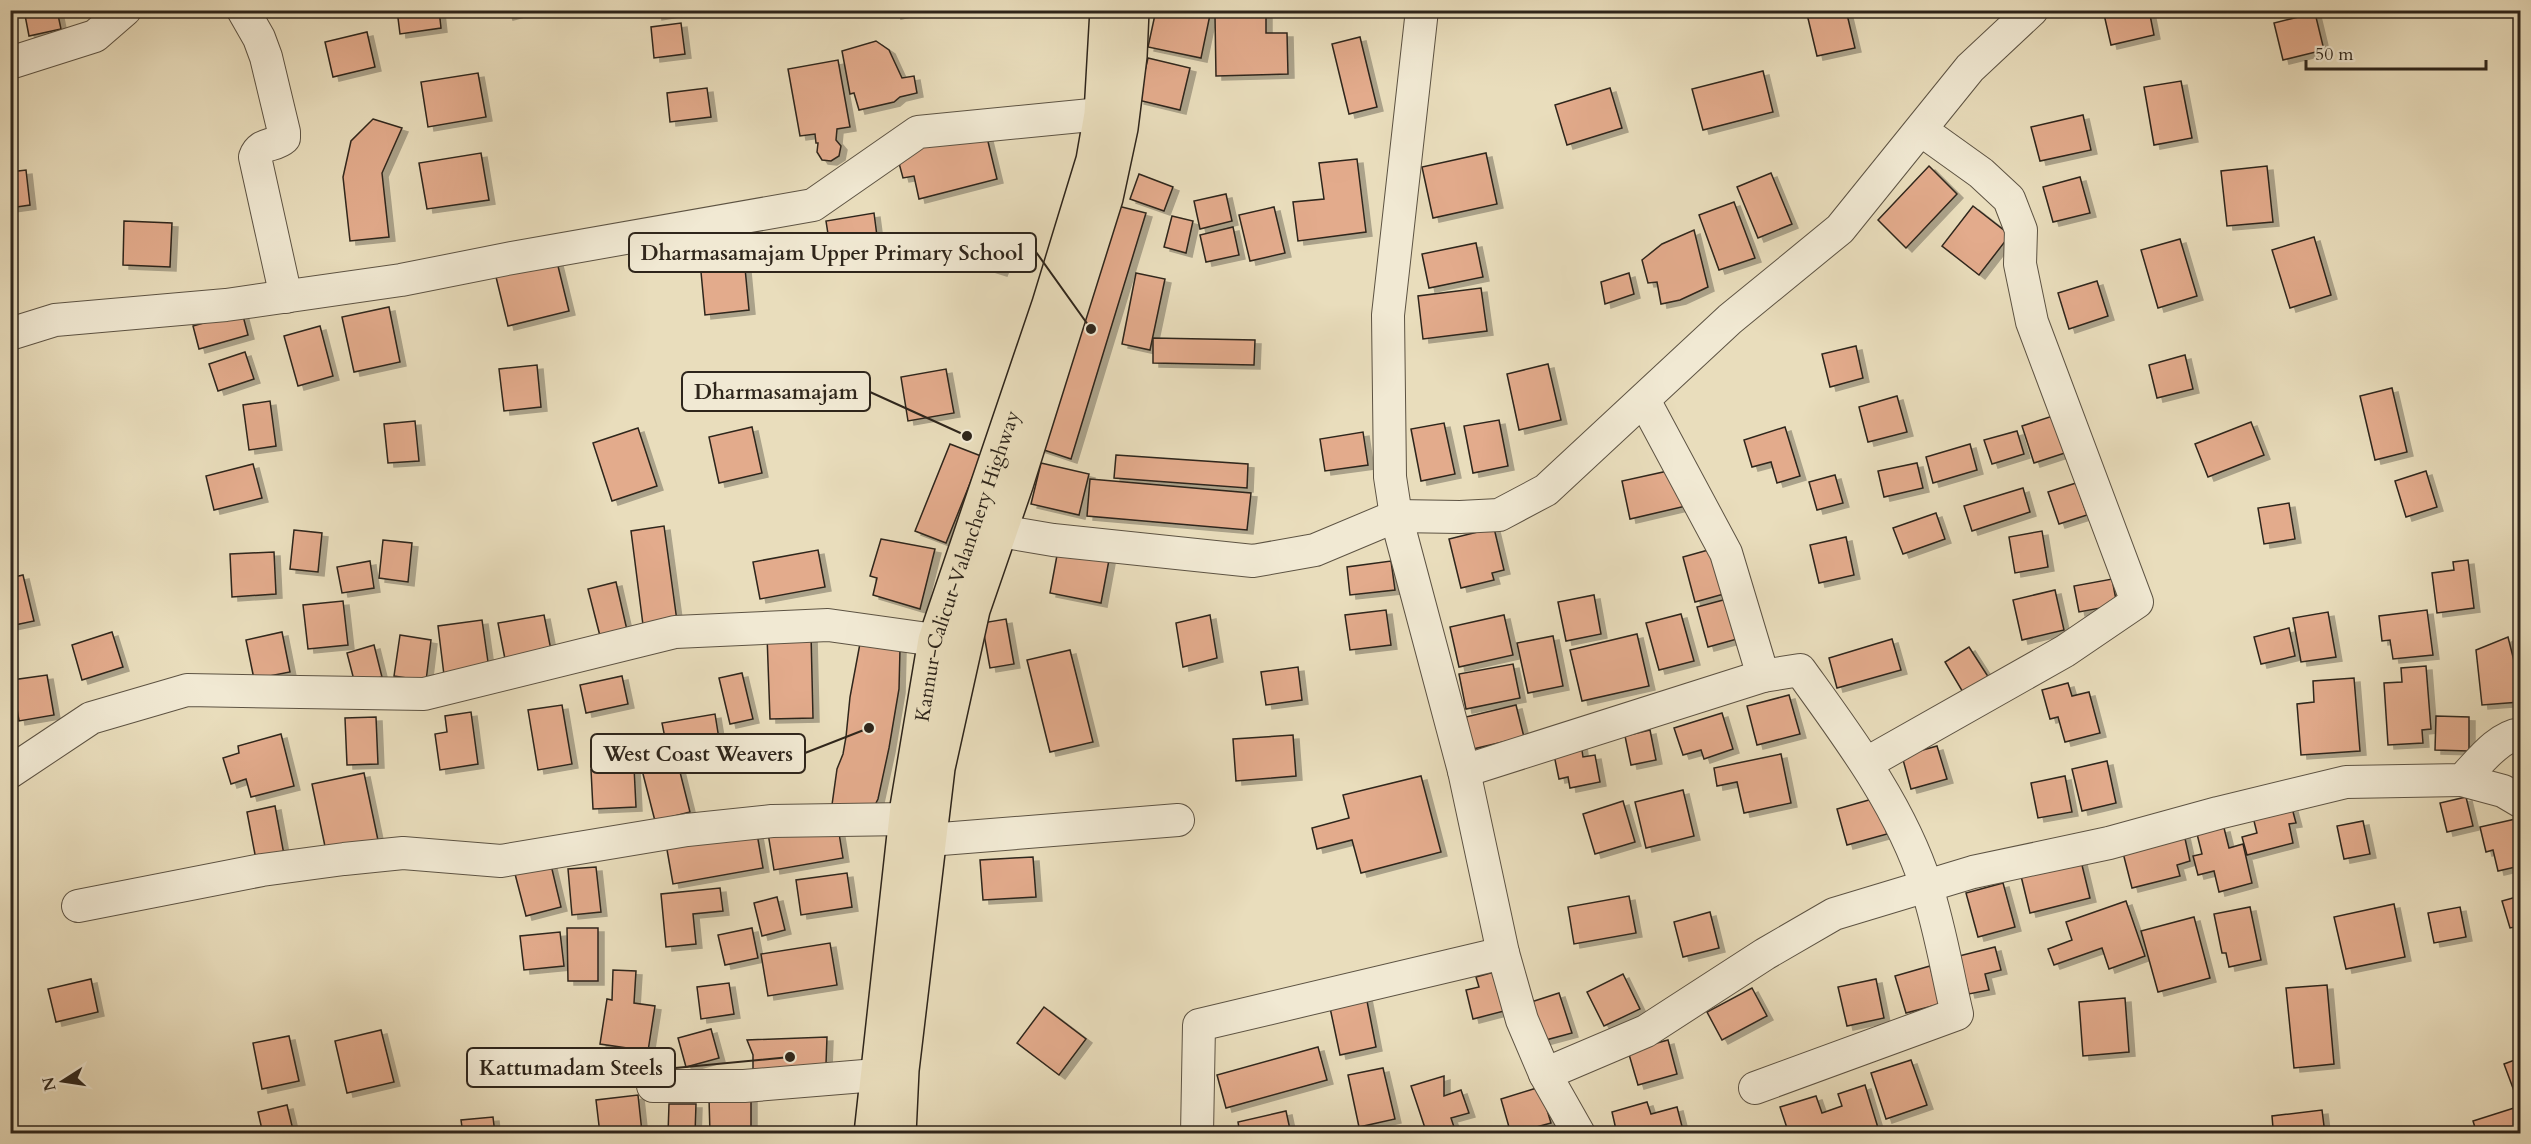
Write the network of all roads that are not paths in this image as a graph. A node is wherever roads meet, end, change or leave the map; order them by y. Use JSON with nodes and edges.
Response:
{"nodes":[{"id":1,"x":125,"y":10,"type":"edge"},
{"id":2,"x":243,"y":10,"type":"edge"},
{"id":3,"x":1107,"y":10,"type":"edge"},
{"id":4,"x":1132,"y":10,"type":"edge"},
{"id":5,"x":1422,"y":10,"type":"edge"},
{"id":6,"x":2032,"y":10,"type":"edge"},
{"id":7,"x":10,"y":63,"type":"edge"},
{"id":8,"x":1101,"y":114,"type":"junction"},
{"id":9,"x":1921,"y":130,"type":"junction"},
{"id":10,"x":286,"y":297,"type":"junction"},
{"id":11,"x":10,"y":334,"type":"edge"},
{"id":12,"x":1644,"y":400,"type":"junction"},
{"id":13,"x":1396,"y":516,"type":"junction"},
{"id":14,"x":987,"y":528,"type":"junction"},
{"id":15,"x":934,"y":640,"type":"junction"},
{"id":16,"x":1763,"y":676,"type":"junction"},
{"id":17,"x":2520,"y":734,"type":"edge"},
{"id":18,"x":1867,"y":763,"type":"junction"},
{"id":19,"x":1464,"y":771,"type":"junction"},
{"id":20,"x":10,"y":772,"type":"edge"},
{"id":21,"x":2462,"y":780,"type":"junction"},
{"id":22,"x":2520,"y":801,"type":"edge"},
{"id":23,"x":1178,"y":820,"type":"dead end"},
{"id":24,"x":918,"y":830,"type":"junction"},
{"id":25,"x":1927,"y":886,"type":"junction"},
{"id":26,"x":78,"y":906,"type":"dead end"},
{"id":27,"x":1503,"y":953,"type":"junction"},
{"id":28,"x":1545,"y":1074,"type":"junction"},
{"id":29,"x":876,"y":1075,"type":"junction"},
{"id":30,"x":653,"y":1086,"type":"dead end"},
{"id":31,"x":1755,"y":1088,"type":"dead end"},
{"id":32,"x":871,"y":1134,"type":"edge"},
{"id":33,"x":899,"y":1134,"type":"edge"},
{"id":34,"x":1197,"y":1134,"type":"edge"},
{"id":35,"x":1579,"y":1134,"type":"edge"}],
"edges":[{"from":1,"to":7,"type":"street"},
{"from":2,"to":10,"type":"street"},
{"from":3,"to":8,"type":"highway","name":"Kannur-Calicut-Valanchery Highway"},
{"from":4,"to":14,"type":"highway","name":"Kannur-Calicut-Valanchery Highway"},
{"from":5,"to":13,"type":"street"},
{"from":6,"to":9,"type":"street"},
{"from":8,"to":10,"type":"street"},
{"from":8,"to":14,"type":"highway","name":"Kannur-Calicut-Valanchery Highway"},
{"from":9,"to":12,"type":"street"},
{"from":9,"to":18,"type":"street"},
{"from":10,"to":11,"type":"street"},
{"from":12,"to":13,"type":"street"},
{"from":12,"to":16,"type":"street"},
{"from":13,"to":14,"type":"street"},
{"from":13,"to":19,"type":"street"},
{"from":14,"to":15,"type":"highway","name":"Kannur-Calicut-Valanchery Highway"},
{"from":14,"to":24,"type":"highway","name":"Kannur-Calicut-Valanchery Highway"},
{"from":15,"to":20,"type":"street"},
{"from":15,"to":24,"type":"highway","name":"Kannur-Calicut-Valanchery Highway"},
{"from":16,"to":18,"type":"street"},
{"from":16,"to":19,"type":"street"},
{"from":17,"to":21,"type":"street"},
{"from":18,"to":25,"type":"street"},
{"from":19,"to":27,"type":"street"},
{"from":21,"to":22,"type":"street"},
{"from":21,"to":25,"type":"street"},
{"from":23,"to":24,"type":"street"},
{"from":24,"to":26,"type":"street"},
{"from":24,"to":29,"type":"highway","name":"Kannur-Calicut-Valanchery Highway"},
{"from":24,"to":33,"type":"highway","name":"Kannur-Calicut-Valanchery Highway"},
{"from":25,"to":28,"type":"street"},
{"from":25,"to":31,"type":"street"},
{"from":27,"to":28,"type":"street"},
{"from":27,"to":34,"type":"street"},
{"from":28,"to":35,"type":"street"},
{"from":29,"to":30,"type":"street"},
{"from":29,"to":32,"type":"highway","name":"Kannur-Calicut-Valanchery Highway"}]}
